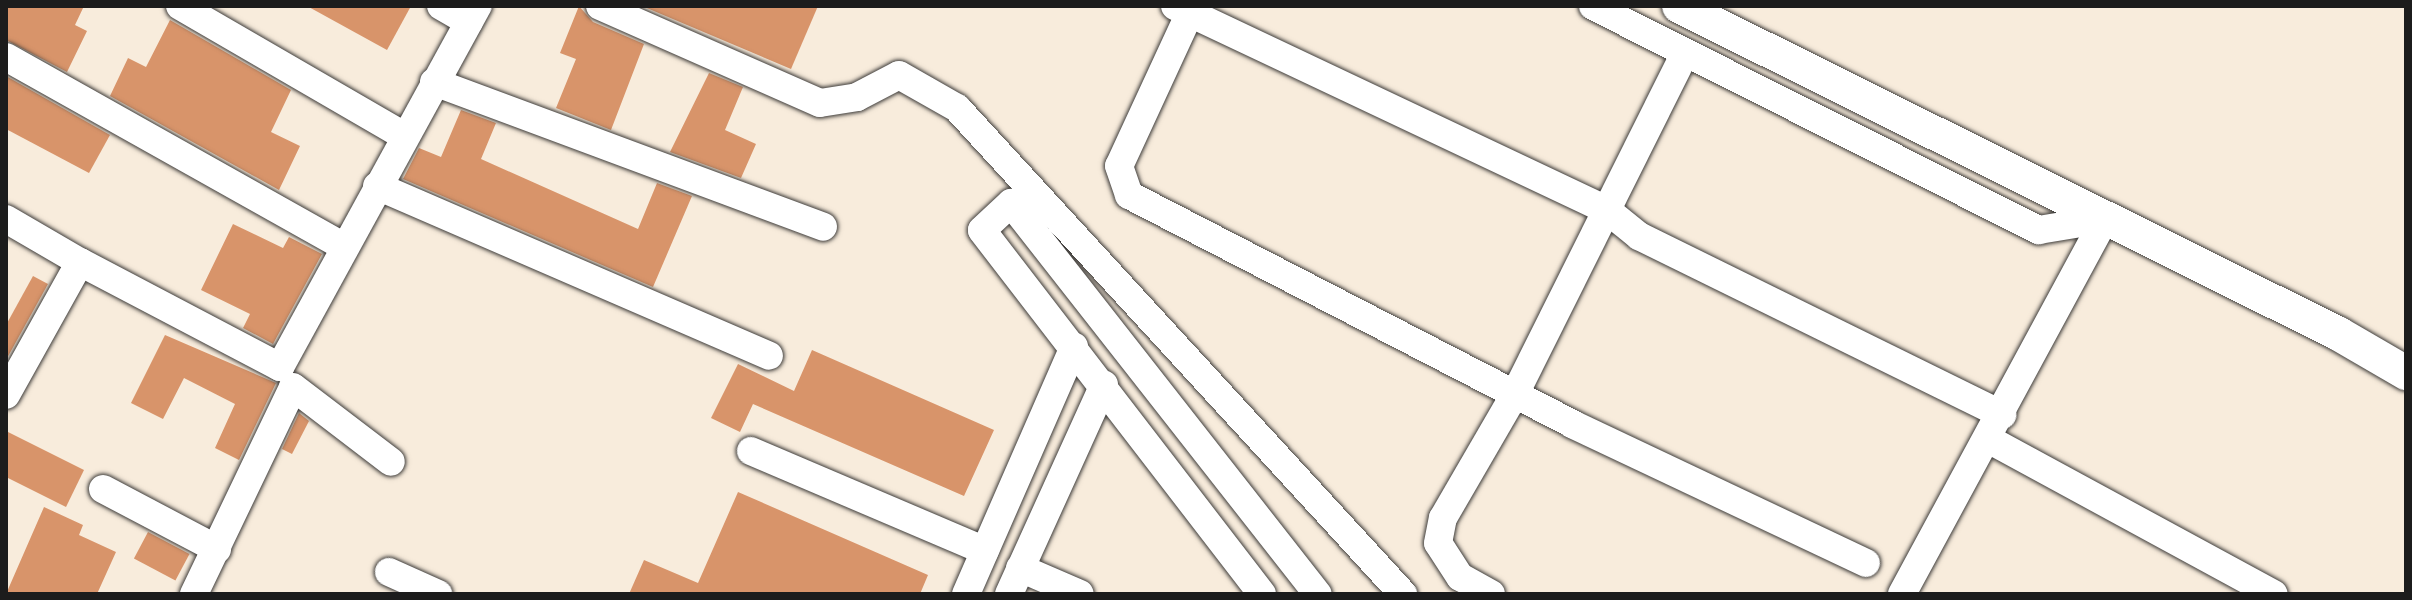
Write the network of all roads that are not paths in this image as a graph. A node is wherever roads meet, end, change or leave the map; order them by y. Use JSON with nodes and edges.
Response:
{"nodes":[{"id":1,"x":180,"y":6,"type":"edge"},
{"id":2,"x":441,"y":6,"type":"edge"},
{"id":3,"x":600,"y":6,"type":"edge"},
{"id":4,"x":1593,"y":6,"type":"edge"},
{"id":5,"x":1679,"y":6,"type":"edge"},
{"id":6,"x":1186,"y":8,"type":"edge"},
{"id":7,"x":474,"y":14,"type":"edge"},
{"id":8,"x":1684,"y":55,"type":"junction"},
{"id":9,"x":6,"y":57,"type":"edge"},
{"id":10,"x":434,"y":82,"type":"junction"},
{"id":11,"x":404,"y":136,"type":"junction"},
{"id":12,"x":377,"y":186,"type":"junction"},
{"id":13,"x":1608,"y":211,"type":"junction"},
{"id":14,"x":6,"y":219,"type":"edge"},
{"id":15,"x":2105,"y":219,"type":"junction"},
{"id":16,"x":823,"y":227,"type":"dead end"},
{"id":17,"x":344,"y":247,"type":"junction"},
{"id":18,"x":80,"y":262,"type":"junction"},
{"id":19,"x":1074,"y":347,"type":"junction"},
{"id":20,"x":769,"y":356,"type":"dead end"},
{"id":21,"x":2406,"y":373,"type":"edge"},
{"id":22,"x":286,"y":377,"type":"junction"},
{"id":23,"x":1104,"y":385,"type":"junction"},
{"id":24,"x":1516,"y":392,"type":"junction"},
{"id":25,"x":6,"y":395,"type":"edge"},
{"id":26,"x":1995,"y":427,"type":"junction"},
{"id":27,"x":751,"y":451,"type":"dead end"},
{"id":28,"x":391,"y":462,"type":"dead end"},
{"id":29,"x":103,"y":489,"type":"dead end"},
{"id":30,"x":217,"y":549,"type":"junction"},
{"id":31,"x":985,"y":551,"type":"junction"},
{"id":32,"x":1866,"y":563,"type":"dead end"},
{"id":33,"x":389,"y":572,"type":"dead end"},
{"id":34,"x":1014,"y":581,"type":"edge"},
{"id":35,"x":194,"y":594,"type":"edge"},
{"id":36,"x":438,"y":594,"type":"edge"},
{"id":37,"x":966,"y":594,"type":"edge"},
{"id":38,"x":1080,"y":594,"type":"edge"},
{"id":39,"x":1262,"y":594,"type":"edge"},
{"id":40,"x":1318,"y":594,"type":"edge"},
{"id":41,"x":1403,"y":594,"type":"edge"},
{"id":42,"x":1491,"y":594,"type":"edge"},
{"id":43,"x":1902,"y":594,"type":"edge"},
{"id":44,"x":2274,"y":594,"type":"edge"}],
"edges":[{"from":1,"to":11,"type":"street"},
{"from":2,"to":7,"type":"street"},
{"from":3,"to":41,"type":"street"},
{"from":4,"to":8,"type":"street"},
{"from":5,"to":15,"type":"street"},
{"from":6,"to":13,"type":"street"},
{"from":6,"to":24,"type":"street"},
{"from":7,"to":10,"type":"street"},
{"from":8,"to":13,"type":"street"},
{"from":8,"to":15,"type":"street"},
{"from":9,"to":17,"type":"street"},
{"from":10,"to":11,"type":"street"},
{"from":10,"to":16,"type":"street"},
{"from":11,"to":12,"type":"street"},
{"from":12,"to":17,"type":"street"},
{"from":12,"to":20,"type":"street"},
{"from":13,"to":24,"type":"street"},
{"from":13,"to":26,"type":"street"},
{"from":14,"to":18,"type":"street"},
{"from":15,"to":21,"type":"street"},
{"from":15,"to":26,"type":"street"},
{"from":17,"to":22,"type":"street"},
{"from":18,"to":22,"type":"street"},
{"from":18,"to":25,"type":"street"},
{"from":19,"to":23,"type":"street"},
{"from":19,"to":31,"type":"street"},
{"from":19,"to":40,"type":"street"},
{"from":22,"to":28,"type":"street"},
{"from":22,"to":30,"type":"street"},
{"from":23,"to":34,"type":"street"},
{"from":23,"to":39,"type":"street"},
{"from":24,"to":32,"type":"street"},
{"from":24,"to":42,"type":"street"},
{"from":26,"to":43,"type":"street"},
{"from":26,"to":44,"type":"street"},
{"from":27,"to":31,"type":"street"},
{"from":29,"to":30,"type":"street"},
{"from":30,"to":35,"type":"street"},
{"from":31,"to":37,"type":"street"},
{"from":33,"to":36,"type":"street"},
{"from":34,"to":38,"type":"street"}]}
